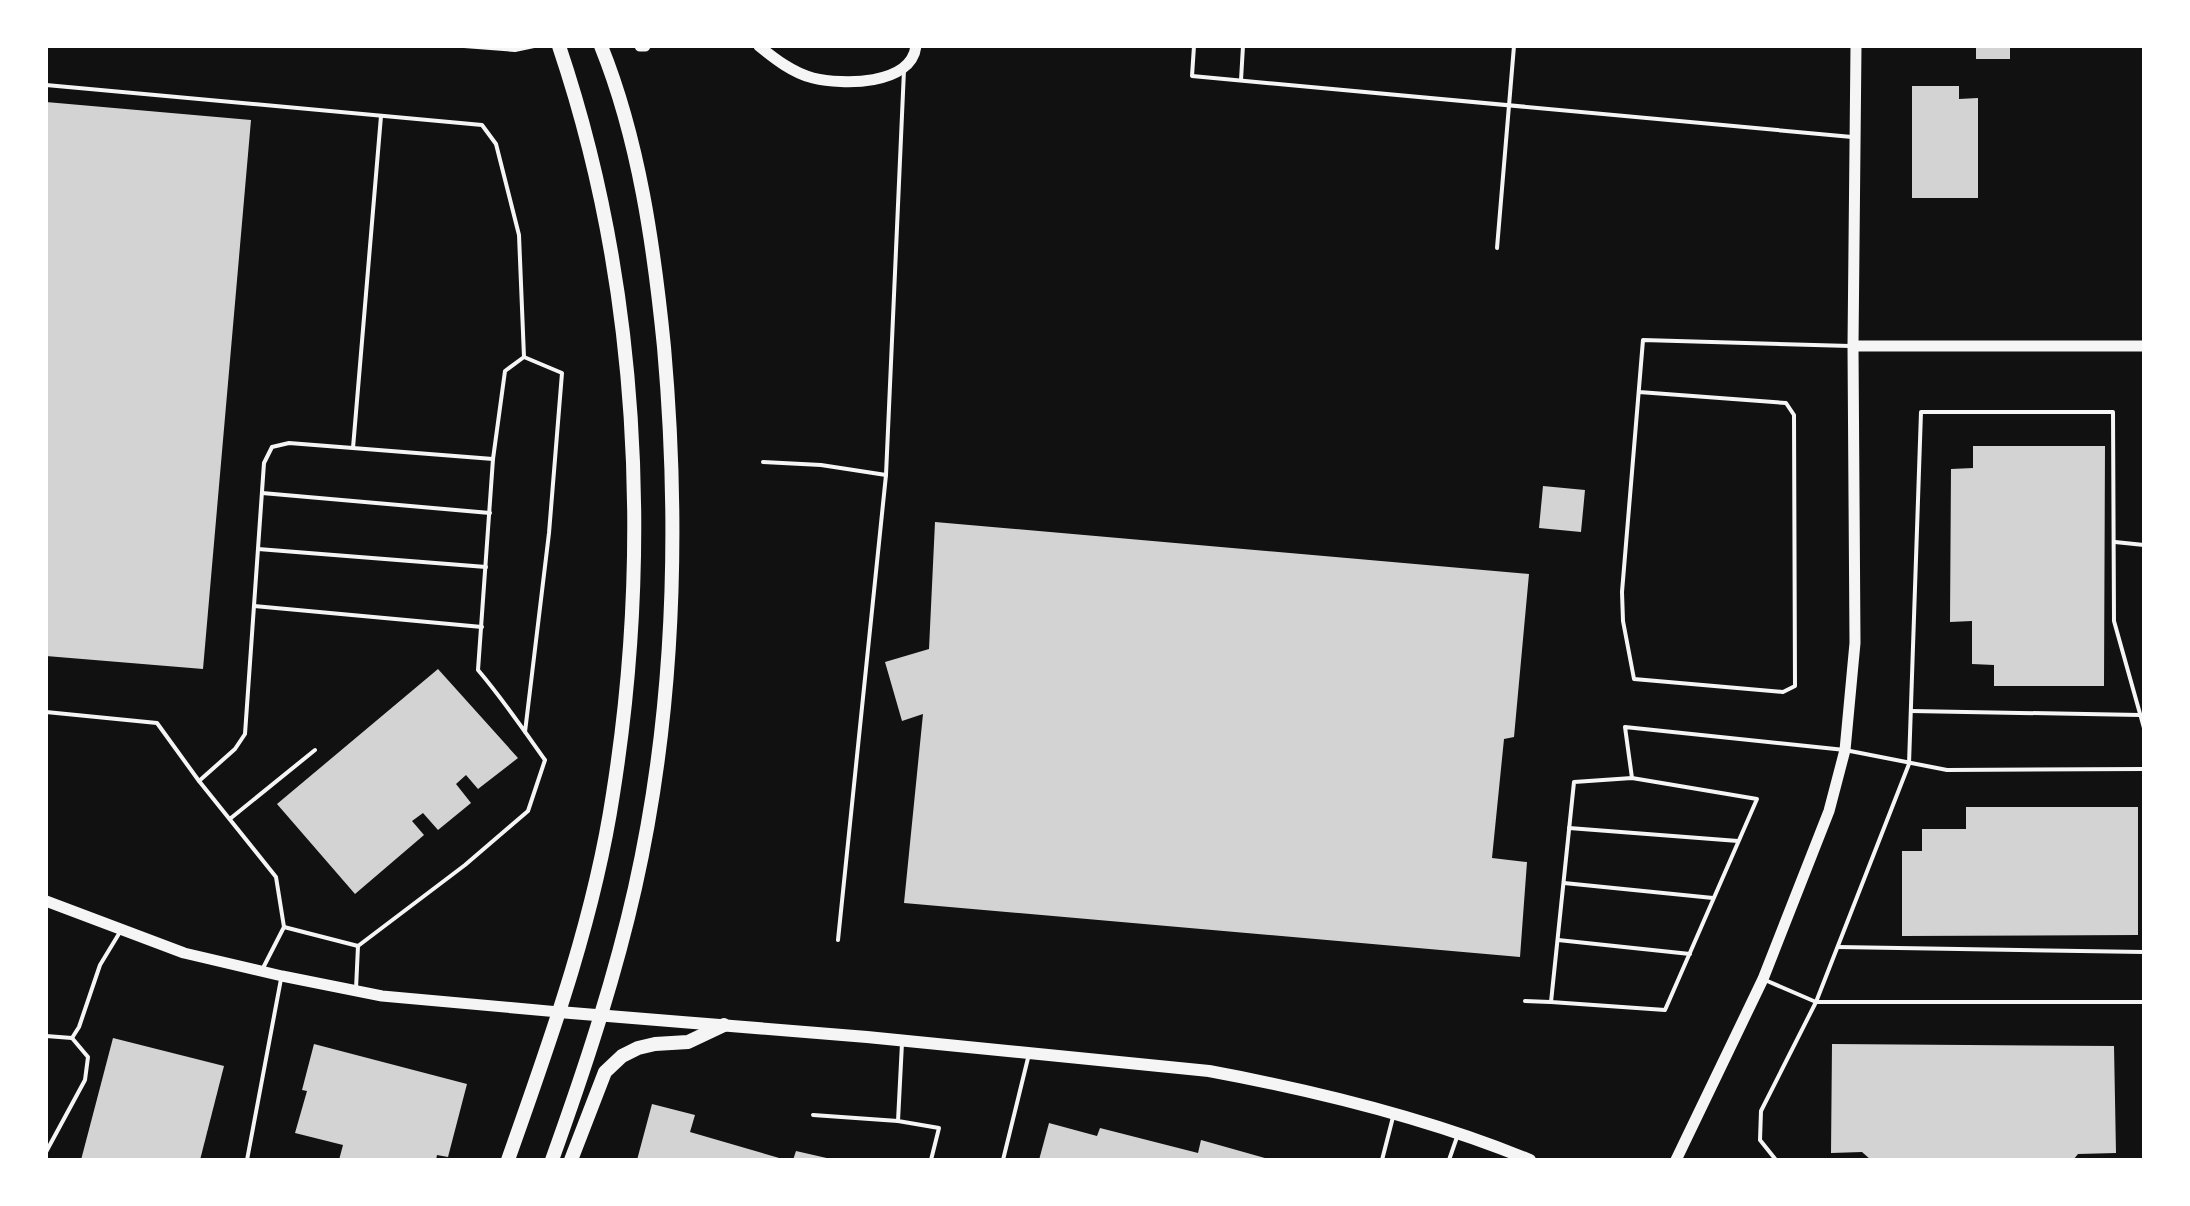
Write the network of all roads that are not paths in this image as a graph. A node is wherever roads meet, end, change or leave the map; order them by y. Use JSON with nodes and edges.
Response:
{"nodes":[{"id":1,"x":464,"y":46,"type":"edge"},
{"id":2,"x":534,"y":46,"type":"edge"},
{"id":3,"x":559,"y":46,"type":"edge"},
{"id":4,"x":601,"y":46,"type":"edge"},
{"id":5,"x":759,"y":46,"type":"edge"},
{"id":6,"x":916,"y":46,"type":"edge"},
{"id":7,"x":1194,"y":46,"type":"edge"},
{"id":8,"x":1243,"y":46,"type":"edge"},
{"id":9,"x":1514,"y":46,"type":"edge"},
{"id":10,"x":1856,"y":46,"type":"edge"},
{"id":11,"x":904,"y":68,"type":"junction"},
{"id":12,"x":1241,"y":80,"type":"junction"},
{"id":13,"x":46,"y":85,"type":"edge"},
{"id":14,"x":1508,"y":104,"type":"junction"},
{"id":15,"x":381,"y":116,"type":"junction"},
{"id":16,"x":1855,"y":137,"type":"junction"},
{"id":17,"x":1497,"y":248,"type":"dead end"},
{"id":18,"x":1853,"y":346,"type":"junction"},
{"id":19,"x":2144,"y":346,"type":"edge"},
{"id":20,"x":524,"y":357,"type":"junction"},
{"id":21,"x":1639,"y":392,"type":"junction"},
{"id":22,"x":353,"y":448,"type":"junction"},
{"id":23,"x":493,"y":459,"type":"junction"},
{"id":24,"x":763,"y":462,"type":"dead end"},
{"id":25,"x":886,"y":475,"type":"junction"},
{"id":26,"x":262,"y":493,"type":"junction"},
{"id":27,"x":490,"y":513,"type":"junction"},
{"id":28,"x":2114,"y":542,"type":"junction"},
{"id":29,"x":2144,"y":545,"type":"edge"},
{"id":30,"x":258,"y":549,"type":"junction"},
{"id":31,"x":486,"y":567,"type":"junction"},
{"id":32,"x":254,"y":606,"type":"junction"},
{"id":33,"x":482,"y":627,"type":"junction"},
{"id":34,"x":1911,"y":711,"type":"junction"},
{"id":35,"x":46,"y":712,"type":"edge"},
{"id":36,"x":2140,"y":715,"type":"junction"},
{"id":37,"x":2143,"y":725,"type":"edge"},
{"id":38,"x":525,"y":732,"type":"junction"},
{"id":39,"x":315,"y":750,"type":"dead end"},
{"id":40,"x":1845,"y":750,"type":"junction"},
{"id":41,"x":1909,"y":764,"type":"junction"},
{"id":42,"x":2144,"y":769,"type":"edge"},
{"id":43,"x":1632,"y":778,"type":"junction"},
{"id":44,"x":199,"y":781,"type":"junction"},
{"id":45,"x":231,"y":818,"type":"junction"},
{"id":46,"x":1569,"y":828,"type":"junction"},
{"id":47,"x":1739,"y":841,"type":"junction"},
{"id":48,"x":1564,"y":883,"type":"junction"},
{"id":49,"x":1714,"y":899,"type":"junction"},
{"id":50,"x":46,"y":901,"type":"edge"},
{"id":51,"x":284,"y":927,"type":"junction"},
{"id":52,"x":121,"y":930,"type":"junction"},
{"id":53,"x":838,"y":940,"type":"dead end"},
{"id":54,"x":1558,"y":940,"type":"junction"},
{"id":55,"x":358,"y":946,"type":"junction"},
{"id":56,"x":1838,"y":947,"type":"junction"},
{"id":57,"x":2144,"y":952,"type":"edge"},
{"id":58,"x":1690,"y":954,"type":"junction"},
{"id":59,"x":261,"y":972,"type":"junction"},
{"id":60,"x":282,"y":976,"type":"junction"},
{"id":61,"x":1763,"y":979,"type":"junction"},
{"id":62,"x":356,"y":991,"type":"junction"},
{"id":63,"x":1525,"y":1001,"type":"dead end"},
{"id":64,"x":1551,"y":1002,"type":"junction"},
{"id":65,"x":1816,"y":1002,"type":"junction"},
{"id":66,"x":2144,"y":1002,"type":"edge"},
{"id":67,"x":559,"y":1012,"type":"junction"},
{"id":68,"x":601,"y":1014,"type":"junction"},
{"id":69,"x":724,"y":1025,"type":"junction"},
{"id":70,"x":46,"y":1036,"type":"edge"},
{"id":71,"x":72,"y":1038,"type":"junction"},
{"id":72,"x":902,"y":1040,"type":"junction"},
{"id":73,"x":1030,"y":1052,"type":"junction"},
{"id":74,"x":813,"y":1115,"type":"dead end"},
{"id":75,"x":1394,"y":1115,"type":"junction"},
{"id":76,"x":898,"y":1121,"type":"junction"},
{"id":77,"x":1457,"y":1134,"type":"junction"},
{"id":78,"x":46,"y":1152,"type":"edge"},
{"id":79,"x":247,"y":1160,"type":"edge"},
{"id":80,"x":508,"y":1160,"type":"edge"},
{"id":81,"x":552,"y":1160,"type":"edge"},
{"id":82,"x":571,"y":1160,"type":"edge"},
{"id":83,"x":931,"y":1160,"type":"edge"},
{"id":84,"x":1003,"y":1160,"type":"edge"},
{"id":85,"x":1382,"y":1160,"type":"edge"},
{"id":86,"x":1449,"y":1160,"type":"edge"},
{"id":87,"x":1530,"y":1160,"type":"edge"},
{"id":88,"x":1676,"y":1160,"type":"edge"},
{"id":89,"x":1776,"y":1160,"type":"edge"}],
"edges":[{"from":1,"to":2,"type":"lane"},
{"from":3,"to":67,"type":"main road"},
{"from":4,"to":68,"type":"main road"},
{"from":5,"to":11,"type":"street"},
{"from":6,"to":11,"type":"street"},
{"from":7,"to":12,"type":"lane"},
{"from":8,"to":12,"type":"lane"},
{"from":9,"to":14,"type":"lane"},
{"from":10,"to":16,"type":"street"},
{"from":11,"to":25,"type":"lane"},
{"from":12,"to":14,"type":"lane"},
{"from":13,"to":15,"type":"lane"},
{"from":14,"to":16,"type":"lane"},
{"from":14,"to":17,"type":"lane"},
{"from":15,"to":20,"type":"lane"},
{"from":15,"to":22,"type":"lane"},
{"from":16,"to":18,"type":"street"},
{"from":18,"to":19,"type":"street"},
{"from":18,"to":21,"type":"lane"},
{"from":18,"to":40,"type":"street"},
{"from":20,"to":23,"type":"lane"},
{"from":20,"to":38,"type":"lane"},
{"from":21,"to":21,"type":"lane"},
{"from":22,"to":23,"type":"lane"},
{"from":22,"to":26,"type":"lane"},
{"from":23,"to":27,"type":"lane"},
{"from":24,"to":25,"type":"lane"},
{"from":25,"to":53,"type":"lane"},
{"from":26,"to":27,"type":"lane"},
{"from":26,"to":30,"type":"lane"},
{"from":27,"to":31,"type":"lane"},
{"from":28,"to":29,"type":"lane"},
{"from":28,"to":34,"type":"lane"},
{"from":28,"to":36,"type":"lane"},
{"from":30,"to":31,"type":"lane"},
{"from":30,"to":32,"type":"lane"},
{"from":31,"to":33,"type":"lane"},
{"from":32,"to":33,"type":"lane"},
{"from":32,"to":44,"type":"lane"},
{"from":33,"to":38,"type":"lane"},
{"from":34,"to":36,"type":"lane"},
{"from":34,"to":41,"type":"lane"},
{"from":35,"to":44,"type":"lane"},
{"from":36,"to":37,"type":"lane"},
{"from":38,"to":55,"type":"lane"},
{"from":39,"to":45,"type":"lane"},
{"from":40,"to":41,"type":"lane"},
{"from":40,"to":43,"type":"lane"},
{"from":40,"to":61,"type":"street"},
{"from":41,"to":42,"type":"lane"},
{"from":41,"to":56,"type":"lane"},
{"from":43,"to":46,"type":"lane"},
{"from":43,"to":47,"type":"lane"},
{"from":44,"to":45,"type":"lane"},
{"from":45,"to":51,"type":"lane"},
{"from":46,"to":47,"type":"lane"},
{"from":46,"to":48,"type":"lane"},
{"from":47,"to":49,"type":"lane"},
{"from":48,"to":49,"type":"lane"},
{"from":48,"to":54,"type":"lane"},
{"from":49,"to":58,"type":"lane"},
{"from":50,"to":52,"type":"street"},
{"from":51,"to":55,"type":"lane"},
{"from":51,"to":59,"type":"lane"},
{"from":52,"to":59,"type":"street"},
{"from":52,"to":71,"type":"lane"},
{"from":54,"to":58,"type":"lane"},
{"from":54,"to":64,"type":"lane"},
{"from":55,"to":62,"type":"lane"},
{"from":56,"to":57,"type":"lane"},
{"from":56,"to":65,"type":"lane"},
{"from":58,"to":64,"type":"lane"},
{"from":59,"to":60,"type":"street"},
{"from":60,"to":62,"type":"street"},
{"from":60,"to":79,"type":"lane"},
{"from":61,"to":65,"type":"lane"},
{"from":61,"to":88,"type":"street"},
{"from":62,"to":67,"type":"street"},
{"from":63,"to":64,"type":"lane"},
{"from":65,"to":66,"type":"lane"},
{"from":65,"to":89,"type":"lane"},
{"from":67,"to":68,"type":"main road"},
{"from":67,"to":80,"type":"main road"},
{"from":68,"to":69,"type":"main road"},
{"from":68,"to":81,"type":"main road"},
{"from":69,"to":72,"type":"main road"},
{"from":69,"to":82,"type":"main road"},
{"from":70,"to":71,"type":"lane"},
{"from":71,"to":78,"type":"lane"},
{"from":72,"to":73,"type":"main road"},
{"from":72,"to":76,"type":"lane"},
{"from":73,"to":75,"type":"main road"},
{"from":73,"to":84,"type":"lane"},
{"from":74,"to":76,"type":"lane"},
{"from":75,"to":77,"type":"main road"},
{"from":75,"to":85,"type":"lane"},
{"from":76,"to":83,"type":"lane"},
{"from":77,"to":86,"type":"lane"},
{"from":77,"to":87,"type":"main road"}]}
